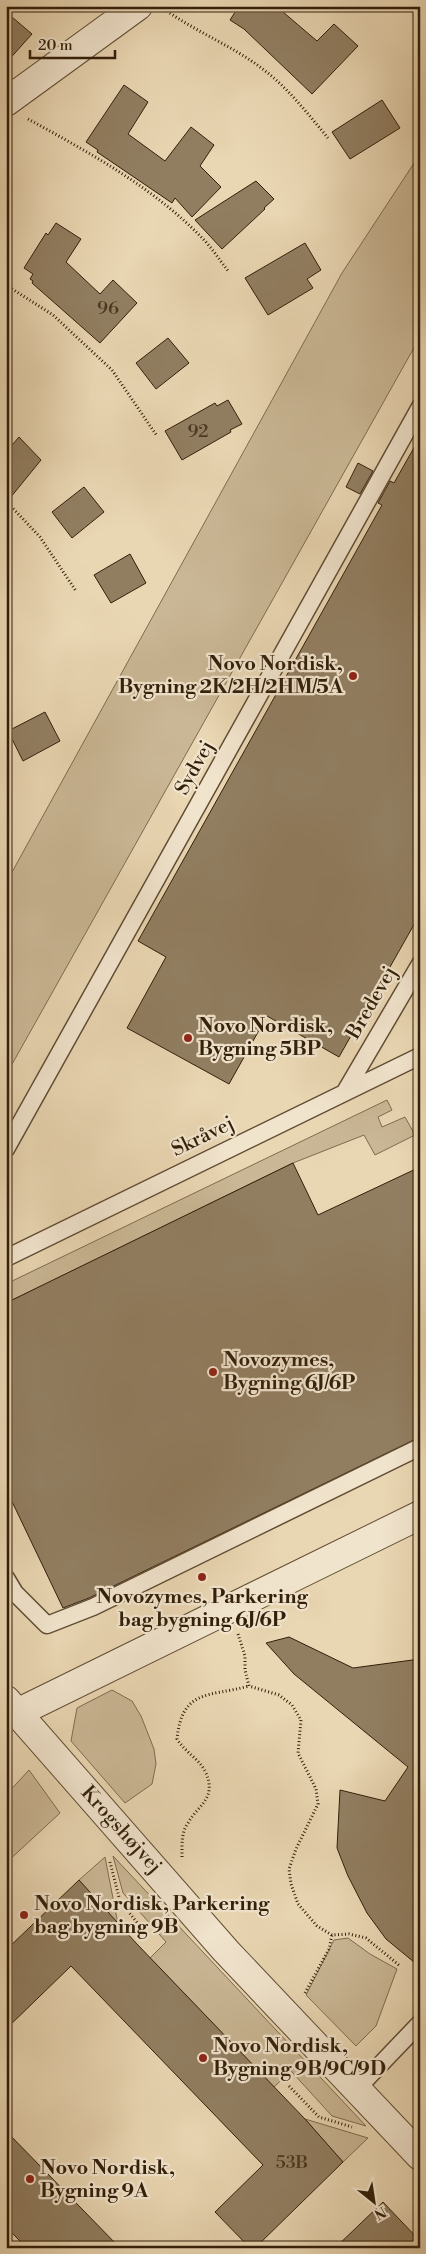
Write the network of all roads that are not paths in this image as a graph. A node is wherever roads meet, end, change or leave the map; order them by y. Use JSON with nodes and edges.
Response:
{"nodes":[{"id":1,"x":138,"y":6,"type":"edge"},
{"id":2,"x":14,"y":109,"type":"edge"},
{"id":3,"x":420,"y":407,"type":"edge"},
{"id":4,"x":420,"y":964,"type":"edge"},
{"id":5,"x":420,"y":1056,"type":"edge"},
{"id":6,"x":346,"y":1090,"type":"junction"},
{"id":7,"x":6,"y":1149,"type":"edge"},
{"id":8,"x":6,"y":1258,"type":"edge"},
{"id":9,"x":420,"y":1447,"type":"edge"},
{"id":10,"x":420,"y":1515,"type":"edge"},
{"id":11,"x":6,"y":1578,"type":"edge"},
{"id":12,"x":12,"y":1706,"type":"edge"},
{"id":13,"x":420,"y":2023,"type":"edge"},
{"id":14,"x":356,"y":2090,"type":"junction"},
{"id":15,"x":420,"y":2156,"type":"edge"}],
"edges":[{"from":1,"to":2,"type":"street"},
{"from":3,"to":7,"type":"lane","name":"Sydvej"},
{"from":4,"to":6,"type":"lane","name":"Bredevej"},
{"from":5,"to":6,"type":"lane","name":"Skråvej"},
{"from":6,"to":8,"type":"lane","name":"Skråvej"},
{"from":9,"to":11,"type":"lane"},
{"from":10,"to":12,"type":"street"},
{"from":12,"to":14,"type":"street","name":"Krogshøjvej"},
{"from":13,"to":14,"type":"lane"},
{"from":14,"to":15,"type":"street","name":"Krogshøjvej"}]}
